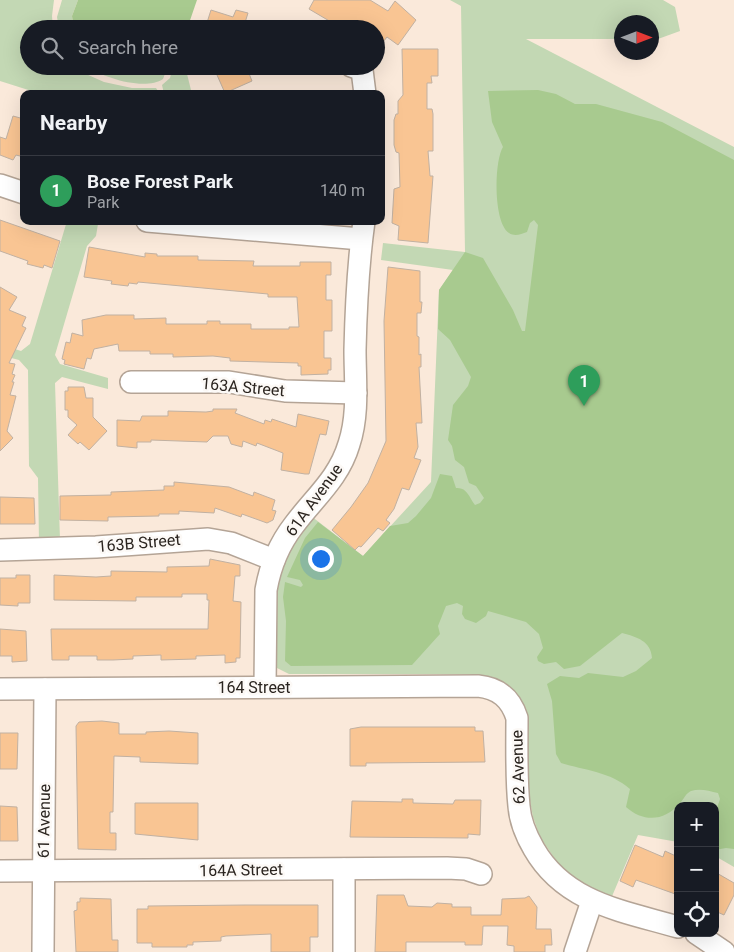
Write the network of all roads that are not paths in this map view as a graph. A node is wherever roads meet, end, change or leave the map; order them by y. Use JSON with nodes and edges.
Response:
{"nodes":[{"id":1,"x":363,"y":75,"type":"edge"},
{"id":2,"x":364,"y":90,"type":"edge"},
{"id":3,"x":0,"y":185,"type":"edge"},
{"id":4,"x":20,"y":192,"type":"edge"},
{"id":5,"x":243,"y":225,"type":"edge"},
{"id":6,"x":362,"y":230,"type":"edge"},
{"id":7,"x":131,"y":382,"type":"dead end"},
{"id":8,"x":356,"y":393,"type":"junction"},
{"id":9,"x":0,"y":550,"type":"edge"},
{"id":10,"x":274,"y":560,"type":"junction"},
{"id":11,"x":265,"y":686,"type":"junction"},
{"id":12,"x":0,"y":689,"type":"edge"},
{"id":13,"x":45,"y":689,"type":"junction"},
{"id":14,"x":505,"y":696,"type":"joint"},
{"id":15,"x":344,"y":869,"type":"junction"},
{"id":16,"x":0,"y":871,"type":"edge"},
{"id":17,"x":43,"y":872,"type":"junction"},
{"id":18,"x":481,"y":874,"type":"dead end"},
{"id":19,"x":592,"y":901,"type":"junction"},
{"id":20,"x":674,"y":925,"type":"edge"},
{"id":21,"x":702,"y":937,"type":"edge"},
{"id":22,"x":43,"y":952,"type":"edge"},
{"id":23,"x":344,"y":952,"type":"edge"},
{"id":24,"x":575,"y":952,"type":"edge"},
{"id":25,"x":724,"y":952,"type":"edge"}],
"edges":[{"from":1,"to":2,"type":"street"},
{"from":3,"to":4,"type":"street"},
{"from":5,"to":6,"type":"street"},
{"from":6,"to":8,"type":"street","name":"61A Avenue"},
{"from":7,"to":8,"type":"street","name":"163A Street"},
{"from":8,"to":10,"type":"street","name":"61A Avenue"},
{"from":9,"to":10,"type":"street","name":"163B Street"},
{"from":10,"to":11,"type":"street","name":"61A Avenue"},
{"from":11,"to":13,"type":"street","name":"164 Street"},
{"from":11,"to":14,"type":"street","name":"164 Street"},
{"from":12,"to":13,"type":"street","name":"164 Street"},
{"from":13,"to":17,"type":"street","name":"61 Avenue"},
{"from":14,"to":19,"type":"street","name":"62 Avenue"},
{"from":15,"to":17,"type":"street","name":"164A Street"},
{"from":15,"to":18,"type":"street","name":"164A Street"},
{"from":15,"to":23,"type":"street"},
{"from":16,"to":17,"type":"street","name":"164A Street"},
{"from":17,"to":22,"type":"street","name":"61 Avenue"},
{"from":19,"to":20,"type":"street","name":"62 Avenue"},
{"from":19,"to":24,"type":"street"},
{"from":21,"to":25,"type":"street"}]}
